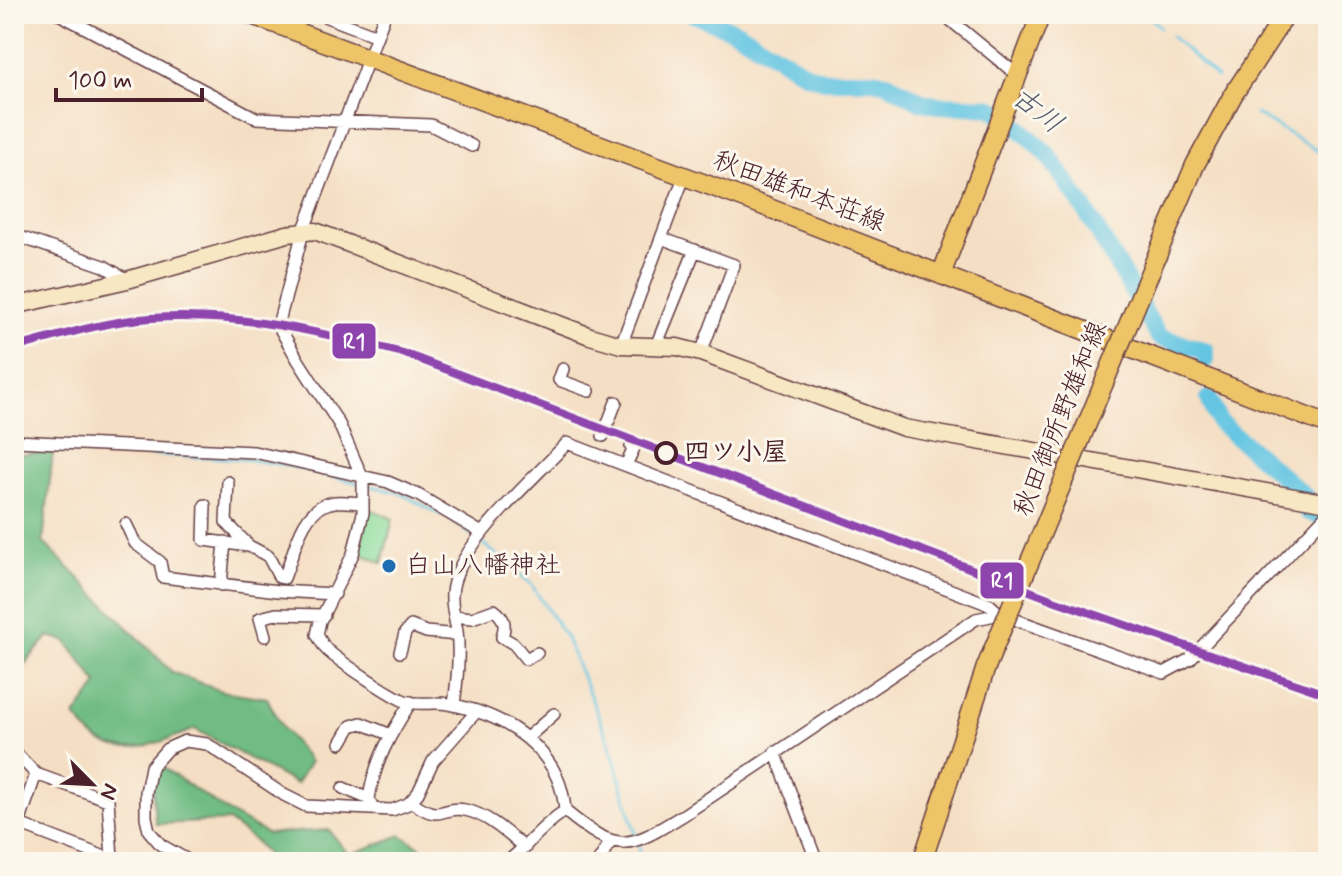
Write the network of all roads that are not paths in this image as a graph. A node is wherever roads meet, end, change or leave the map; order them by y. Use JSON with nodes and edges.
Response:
{"nodes":[{"id":1,"x":59,"y":14,"type":"edge"},
{"id":2,"x":249,"y":14,"type":"edge"},
{"id":3,"x":319,"y":14,"type":"edge"},
{"id":4,"x":385,"y":14,"type":"edge"},
{"id":5,"x":943,"y":14,"type":"edge"},
{"id":6,"x":1041,"y":14,"type":"edge"},
{"id":7,"x":1286,"y":14,"type":"edge"},
{"id":8,"x":377,"y":36,"type":"junction"},
{"id":9,"x":369,"y":59,"type":"junction"},
{"id":10,"x":1016,"y":74,"type":"junction"},
{"id":11,"x":343,"y":123,"type":"junction"},
{"id":12,"x":472,"y":146,"type":"dead end"},
{"id":13,"x":684,"y":177,"type":"junction"},
{"id":14,"x":303,"y":232,"type":"junction"},
{"id":15,"x":14,"y":235,"type":"edge"},
{"id":16,"x":661,"y":238,"type":"junction"},
{"id":17,"x":695,"y":250,"type":"junction"},
{"id":18,"x":941,"y":275,"type":"junction"},
{"id":19,"x":127,"y":280,"type":"junction"},
{"id":20,"x":14,"y":306,"type":"edge"},
{"id":21,"x":621,"y":345,"type":"junction"},
{"id":22,"x":656,"y":346,"type":"junction"},
{"id":23,"x":701,"y":353,"type":"junction"},
{"id":24,"x":563,"y":369,"type":"dead end"},
{"id":25,"x":589,"y":391,"type":"dead end"},
{"id":26,"x":616,"y":402,"type":"dead end"},
{"id":27,"x":1328,"y":425,"type":"edge"},
{"id":28,"x":603,"y":436,"type":"dead end"},
{"id":29,"x":16,"y":441,"type":"dead end"},
{"id":30,"x":631,"y":447,"type":"dead end"},
{"id":31,"x":626,"y":465,"type":"junction"},
{"id":32,"x":228,"y":482,"type":"dead end"},
{"id":33,"x":363,"y":487,"type":"junction"},
{"id":34,"x":1312,"y":500,"type":"edge"},
{"id":35,"x":205,"y":505,"type":"dead end"},
{"id":36,"x":1324,"y":517,"type":"edge"},
{"id":37,"x":126,"y":524,"type":"dead end"},
{"id":38,"x":479,"y":537,"type":"junction"},
{"id":39,"x":225,"y":542,"type":"junction"},
{"id":40,"x":249,"y":546,"type":"junction"},
{"id":41,"x":284,"y":578,"type":"junction"},
{"id":42,"x":221,"y":585,"type":"junction"},
{"id":43,"x":286,"y":592,"type":"junction"},
{"id":44,"x":335,"y":594,"type":"junction"},
{"id":45,"x":1000,"y":614,"type":"junction"},
{"id":46,"x":324,"y":615,"type":"junction"},
{"id":47,"x":454,"y":616,"type":"junction"},
{"id":48,"x":457,"y":635,"type":"junction"},
{"id":49,"x":265,"y":636,"type":"dead end"},
{"id":50,"x":400,"y":652,"type":"dead end"},
{"id":51,"x":537,"y":653,"type":"dead end"},
{"id":52,"x":411,"y":702,"type":"junction"},
{"id":53,"x":454,"y":705,"type":"junction"},
{"id":54,"x":477,"y":711,"type":"junction"},
{"id":55,"x":554,"y":714,"type":"dead end"},
{"id":56,"x":391,"y":735,"type":"junction"},
{"id":57,"x":527,"y":738,"type":"junction"},
{"id":58,"x":341,"y":743,"type":"dead end"},
{"id":59,"x":14,"y":751,"type":"edge"},
{"id":60,"x":775,"y":752,"type":"junction"},
{"id":61,"x":36,"y":774,"type":"junction"},
{"id":62,"x":343,"y":788,"type":"dead end"},
{"id":63,"x":411,"y":801,"type":"junction"},
{"id":64,"x":370,"y":804,"type":"junction"},
{"id":65,"x":565,"y":811,"type":"junction"},
{"id":66,"x":19,"y":824,"type":"junction"},
{"id":67,"x":14,"y":838,"type":"edge"},
{"id":68,"x":611,"y":841,"type":"junction"},
{"id":69,"x":525,"y":848,"type":"junction"},
{"id":70,"x":114,"y":860,"type":"edge"},
{"id":71,"x":191,"y":862,"type":"edge"},
{"id":72,"x":507,"y":862,"type":"edge"},
{"id":73,"x":598,"y":862,"type":"edge"},
{"id":74,"x":817,"y":862,"type":"edge"},
{"id":75,"x":922,"y":862,"type":"edge"}],
"edges":[{"from":1,"to":11,"type":"street"},
{"from":2,"to":9,"type":"main road","name":"秋田雄和本荘線"},
{"from":3,"to":8,"type":"street"},
{"from":4,"to":8,"type":"street"},
{"from":5,"to":10,"type":"street"},
{"from":6,"to":10,"type":"main road"},
{"from":7,"to":75,"type":"main road","name":"秋田御所野雄和線","bridge":true},
{"from":8,"to":9,"type":"street"},
{"from":9,"to":11,"type":"street"},
{"from":9,"to":13,"type":"main road","name":"秋田雄和本荘線"},
{"from":10,"to":18,"type":"main road"},
{"from":11,"to":12,"type":"street"},
{"from":11,"to":14,"type":"street"},
{"from":13,"to":16,"type":"street"},
{"from":13,"to":18,"type":"main road","name":"秋田雄和本荘線"},
{"from":14,"to":19,"type":"street"},
{"from":14,"to":21,"type":"street"},
{"from":14,"to":33,"type":"street"},
{"from":15,"to":19,"type":"street"},
{"from":16,"to":17,"type":"street"},
{"from":16,"to":21,"type":"street"},
{"from":17,"to":22,"type":"street"},
{"from":17,"to":23,"type":"street"},
{"from":18,"to":27,"type":"main road","name":"秋田雄和本荘線"},
{"from":19,"to":20,"type":"street"},
{"from":21,"to":22,"type":"street"},
{"from":22,"to":23,"type":"street"},
{"from":23,"to":34,"type":"street"},
{"from":24,"to":25,"type":"street"},
{"from":26,"to":28,"type":"street"},
{"from":29,"to":33,"type":"street"},
{"from":30,"to":31,"type":"street"},
{"from":31,"to":38,"type":"street"},
{"from":31,"to":45,"type":"street"},
{"from":32,"to":40,"type":"street"},
{"from":33,"to":38,"type":"street"},
{"from":33,"to":41,"type":"street"},
{"from":33,"to":44,"type":"street"},
{"from":35,"to":39,"type":"street"},
{"from":36,"to":45,"type":"street"},
{"from":37,"to":42,"type":"street"},
{"from":38,"to":47,"type":"street"},
{"from":39,"to":40,"type":"street"},
{"from":39,"to":42,"type":"street"},
{"from":40,"to":41,"type":"street"},
{"from":41,"to":43,"type":"street"},
{"from":42,"to":43,"type":"street"},
{"from":43,"to":44,"type":"street"},
{"from":44,"to":46,"type":"street"},
{"from":45,"to":60,"type":"street"},
{"from":46,"to":49,"type":"street"},
{"from":46,"to":52,"type":"street"},
{"from":47,"to":48,"type":"street"},
{"from":47,"to":51,"type":"street"},
{"from":48,"to":50,"type":"street"},
{"from":48,"to":53,"type":"street"},
{"from":52,"to":53,"type":"street"},
{"from":52,"to":56,"type":"street"},
{"from":53,"to":54,"type":"street"},
{"from":54,"to":57,"type":"street"},
{"from":54,"to":63,"type":"street"},
{"from":55,"to":57,"type":"street"},
{"from":56,"to":58,"type":"street"},
{"from":56,"to":64,"type":"street"},
{"from":57,"to":65,"type":"street"},
{"from":59,"to":61,"type":"street"},
{"from":60,"to":68,"type":"street"},
{"from":60,"to":74,"type":"street"},
{"from":61,"to":66,"type":"street"},
{"from":61,"to":70,"type":"street"},
{"from":62,"to":64,"type":"street"},
{"from":63,"to":64,"type":"street"},
{"from":63,"to":69,"type":"street"},
{"from":64,"to":71,"type":"street"},
{"from":65,"to":68,"type":"street"},
{"from":65,"to":69,"type":"street"},
{"from":66,"to":67,"type":"street"},
{"from":66,"to":70,"type":"street"},
{"from":68,"to":73,"type":"street"},
{"from":69,"to":72,"type":"street"}]}
